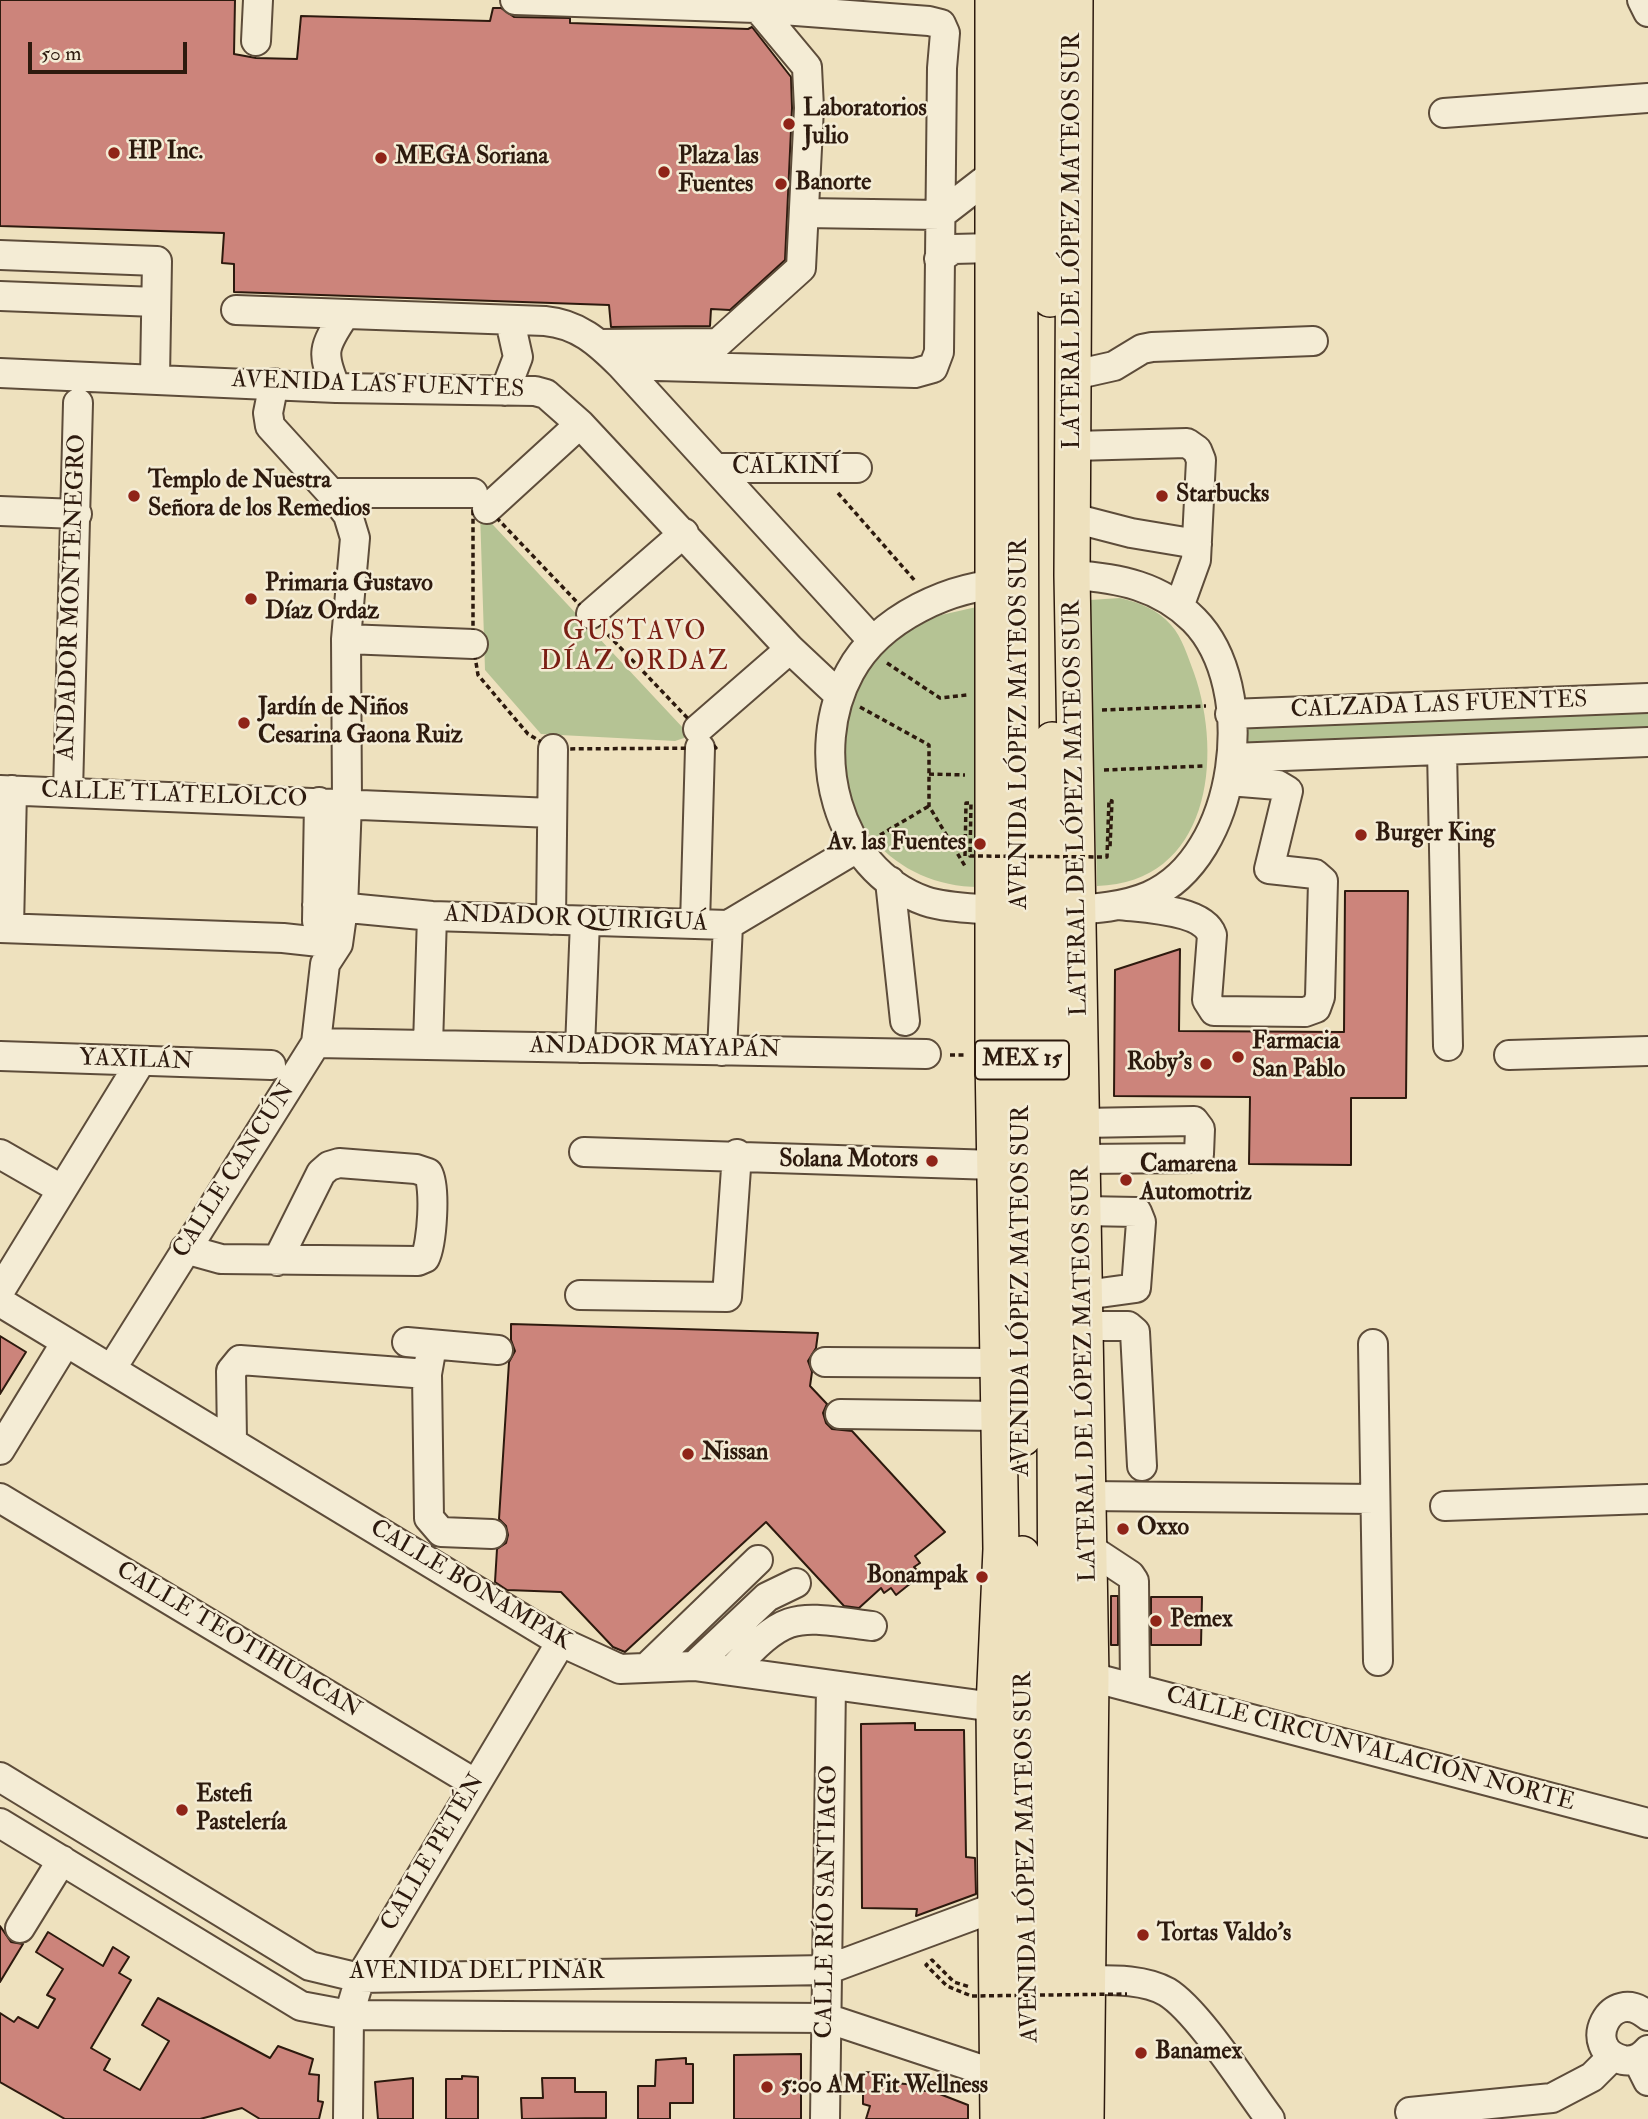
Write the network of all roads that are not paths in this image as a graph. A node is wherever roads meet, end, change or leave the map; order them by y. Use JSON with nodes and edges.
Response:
{"nodes":[{"id":1,"x":258,"y":0,"type":"edge"},
{"id":2,"x":515,"y":0,"type":"edge"},
{"id":3,"x":993,"y":0,"type":"edge"},
{"id":4,"x":1642,"y":0,"type":"edge"},
{"id":5,"x":1050,"y":2,"type":"edge"},
{"id":6,"x":753,"y":4,"type":"edge"},
{"id":7,"x":1648,"y":12,"type":"edge"},
{"id":8,"x":256,"y":41,"type":"dead end"},
{"id":9,"x":1648,"y":99,"type":"edge"},
{"id":10,"x":1444,"y":113,"type":"dead end"},
{"id":11,"x":993,"y":174,"type":"junction"},
{"id":12,"x":804,"y":214,"type":"junction"},
{"id":13,"x":940,"y":215,"type":"junction"},
{"id":14,"x":993,"y":248,"type":"junction"},
{"id":15,"x":0,"y":255,"type":"edge"},
{"id":16,"x":939,"y":258,"type":"junction"},
{"id":17,"x":0,"y":296,"type":"edge"},
{"id":18,"x":156,"y":302,"type":"junction"},
{"id":19,"x":236,"y":310,"type":"dead end"},
{"id":20,"x":344,"y":316,"type":"junction"},
{"id":21,"x":510,"y":321,"type":"junction"},
{"id":22,"x":1313,"y":341,"type":"dead end"},
{"id":23,"x":600,"y":344,"type":"junction"},
{"id":24,"x":621,"y":365,"type":"junction"},
{"id":25,"x":0,"y":373,"type":"edge"},
{"id":26,"x":1074,"y":375,"type":"junction"},
{"id":27,"x":155,"y":379,"type":"junction"},
{"id":28,"x":274,"y":383,"type":"junction"},
{"id":29,"x":336,"y":388,"type":"junction"},
{"id":30,"x":505,"y":391,"type":"junction"},
{"id":31,"x":78,"y":403,"type":"dead end"},
{"id":32,"x":580,"y":424,"type":"junction"},
{"id":33,"x":1074,"y":446,"type":"junction"},
{"id":34,"x":715,"y":468,"type":"junction"},
{"id":35,"x":857,"y":468,"type":"dead end"},
{"id":36,"x":331,"y":493,"type":"junction"},
{"id":37,"x":0,"y":511,"type":"edge"},
{"id":38,"x":77,"y":514,"type":"junction"},
{"id":39,"x":1073,"y":518,"type":"junction"},
{"id":40,"x":684,"y":533,"type":"junction"},
{"id":41,"x":1197,"y":544,"type":"junction"},
{"id":42,"x":1072,"y":575,"type":"junction"},
{"id":43,"x":1007,"y":584,"type":"junction"},
{"id":44,"x":1179,"y":607,"type":"junction"},
{"id":45,"x":591,"y":614,"type":"road end"},
{"id":46,"x":346,"y":639,"type":"junction"},
{"id":47,"x":473,"y":644,"type":"road end"},
{"id":48,"x":869,"y":645,"type":"junction"},
{"id":49,"x":790,"y":649,"type":"junction"},
{"id":50,"x":839,"y":695,"type":"junction"},
{"id":51,"x":1648,"y":698,"type":"edge"},
{"id":52,"x":1230,"y":709,"type":"junction"},
{"id":53,"x":1648,"y":742,"type":"edge"},
{"id":54,"x":553,"y":749,"type":"road end"},
{"id":55,"x":1441,"y":750,"type":"junction"},
{"id":56,"x":1231,"y":768,"type":"junction"},
{"id":57,"x":6,"y":790,"type":"edge"},
{"id":58,"x":68,"y":792,"type":"junction"},
{"id":59,"x":319,"y":802,"type":"junction"},
{"id":60,"x":347,"y":802,"type":"junction"},
{"id":61,"x":552,"y":813,"type":"junction"},
{"id":62,"x":857,"y":848,"type":"junction"},
{"id":63,"x":890,"y":881,"type":"junction"},
{"id":64,"x":1119,"y":905,"type":"junction"},
{"id":65,"x":330,"y":906,"type":"junction"},
{"id":66,"x":993,"y":910,"type":"junction"},
{"id":67,"x":1066,"y":911,"type":"junction"},
{"id":68,"x":432,"y":916,"type":"junction"},
{"id":69,"x":551,"y":920,"type":"junction"},
{"id":70,"x":585,"y":921,"type":"junction"},
{"id":71,"x":695,"y":924,"type":"junction"},
{"id":72,"x":729,"y":925,"type":"junction"},
{"id":73,"x":5,"y":928,"type":"edge"},
{"id":74,"x":326,"y":950,"type":"junction"},
{"id":75,"x":905,"y":1021,"type":"dead end"},
{"id":76,"x":316,"y":1043,"type":"junction"},
{"id":77,"x":428,"y":1045,"type":"junction"},
{"id":78,"x":1448,"y":1045,"type":"dead end"},
{"id":79,"x":580,"y":1048,"type":"junction"},
{"id":80,"x":722,"y":1051,"type":"junction"},
{"id":81,"x":1648,"y":1051,"type":"edge"},
{"id":82,"x":926,"y":1054,"type":"road end"},
{"id":83,"x":1509,"y":1055,"type":"dead end"},
{"id":84,"x":0,"y":1056,"type":"edge"},
{"id":85,"x":141,"y":1061,"type":"junction"},
{"id":86,"x":271,"y":1065,"type":"dead end"},
{"id":87,"x":1082,"y":1123,"type":"junction"},
{"id":88,"x":584,"y":1152,"type":"dead end"},
{"id":89,"x":0,"y":1154,"type":"edge"},
{"id":90,"x":737,"y":1154,"type":"junction"},
{"id":91,"x":1083,"y":1159,"type":"junction"},
{"id":92,"x":995,"y":1165,"type":"junction"},
{"id":93,"x":61,"y":1189,"type":"junction"},
{"id":94,"x":1084,"y":1211,"type":"junction"},
{"id":95,"x":185,"y":1249,"type":"junction"},
{"id":96,"x":277,"y":1261,"type":"junction"},
{"id":97,"x":0,"y":1292,"type":"edge"},
{"id":98,"x":580,"y":1295,"type":"dead end"},
{"id":99,"x":0,"y":1302,"type":"edge"},
{"id":100,"x":1085,"y":1310,"type":"junction"},
{"id":101,"x":66,"y":1342,"type":"junction"},
{"id":102,"x":1373,"y":1344,"type":"dead end"},
{"id":103,"x":498,"y":1350,"type":"dead end"},
{"id":104,"x":825,"y":1362,"type":"dead end"},
{"id":105,"x":998,"y":1363,"type":"junction"},
{"id":106,"x":112,"y":1368,"type":"junction"},
{"id":107,"x":427,"y":1374,"type":"junction"},
{"id":108,"x":840,"y":1414,"type":"dead end"},
{"id":109,"x":1007,"y":1422,"type":"junction"},
{"id":110,"x":232,"y":1441,"type":"junction"},
{"id":111,"x":0,"y":1450,"type":"edge"},
{"id":112,"x":1142,"y":1466,"type":"dead end"},
{"id":113,"x":1088,"y":1496,"type":"junction"},
{"id":114,"x":0,"y":1498,"type":"edge"},
{"id":115,"x":1375,"y":1499,"type":"junction"},
{"id":116,"x":1648,"y":1499,"type":"edge"},
{"id":117,"x":1446,"y":1506,"type":"dead end"},
{"id":118,"x":492,"y":1534,"type":"dead end"},
{"id":119,"x":1089,"y":1548,"type":"junction"},
{"id":120,"x":758,"y":1560,"type":"dead end"},
{"id":121,"x":796,"y":1583,"type":"dead end"},
{"id":122,"x":872,"y":1626,"type":"dead end"},
{"id":123,"x":561,"y":1642,"type":"junction"},
{"id":124,"x":1378,"y":1661,"type":"dead end"},
{"id":125,"x":694,"y":1666,"type":"junction"},
{"id":126,"x":646,"y":1668,"type":"junction"},
{"id":127,"x":732,"y":1671,"type":"junction"},
{"id":128,"x":1091,"y":1677,"type":"junction"},
{"id":129,"x":831,"y":1685,"type":"junction"},
{"id":130,"x":1135,"y":1688,"type":"junction"},
{"id":131,"x":994,"y":1707,"type":"junction"},
{"id":132,"x":0,"y":1777,"type":"edge"},
{"id":133,"x":476,"y":1784,"type":"junction"},
{"id":134,"x":995,"y":1787,"type":"junction"},
{"id":135,"x":0,"y":1823,"type":"edge"},
{"id":136,"x":1648,"y":1823,"type":"edge"},
{"id":137,"x":62,"y":1860,"type":"junction"},
{"id":138,"x":1028,"y":1863,"type":"junction"},
{"id":139,"x":996,"y":1907,"type":"junction"},
{"id":140,"x":20,"y":1927,"type":"dead end"},
{"id":141,"x":826,"y":1970,"type":"junction"},
{"id":142,"x":359,"y":1978,"type":"junction"},
{"id":143,"x":1086,"y":1980,"type":"junction"},
{"id":144,"x":349,"y":2015,"type":"junction"},
{"id":145,"x":1648,"y":2016,"type":"edge"},
{"id":146,"x":826,"y":2018,"type":"junction"},
{"id":147,"x":1085,"y":2048,"type":"junction"},
{"id":148,"x":1636,"y":2061,"type":"edge"},
{"id":149,"x":998,"y":2075,"type":"junction"},
{"id":150,"x":1410,"y":2112,"type":"dead end"},
{"id":151,"x":348,"y":2119,"type":"edge"},
{"id":152,"x":825,"y":2119,"type":"edge"},
{"id":153,"x":998,"y":2119,"type":"edge"},
{"id":154,"x":1031,"y":2119,"type":"edge"},
{"id":155,"x":1058,"y":2119,"type":"edge"},
{"id":156,"x":1080,"y":2119,"type":"edge"},
{"id":157,"x":1086,"y":2119,"type":"edge"},
{"id":158,"x":1270,"y":2119,"type":"edge"}],
"edges":[{"from":1,"to":8,"type":"street"},
{"from":2,"to":6,"type":"street"},
{"from":3,"to":11,"type":"main road"},
{"from":4,"to":7,"type":"street"},
{"from":5,"to":26,"type":"main road","name":"LATERAL DE LÓPEZ MATEOS SUR"},
{"from":5,"to":43,"type":"main road","name":"AVENIDA LÓPEZ MATEOS SUR","number":"MEX 15"},
{"from":5,"to":67,"type":"main road","name":"AVENIDA LÓPEZ MATEOS SUR","number":"MEX 15"},
{"from":6,"to":12,"type":"street"},
{"from":6,"to":13,"type":"street"},
{"from":9,"to":10,"type":"street"},
{"from":11,"to":13,"type":"street"},
{"from":11,"to":14,"type":"main road"},
{"from":12,"to":13,"type":"street"},
{"from":12,"to":23,"type":"street"},
{"from":13,"to":16,"type":"street"},
{"from":14,"to":16,"type":"street"},
{"from":14,"to":43,"type":"main road"},
{"from":15,"to":18,"type":"street"},
{"from":16,"to":24,"type":"street"},
{"from":17,"to":18,"type":"street"},
{"from":18,"to":27,"type":"street"},
{"from":19,"to":20,"type":"street"},
{"from":20,"to":21,"type":"street"},
{"from":20,"to":29,"type":"street"},
{"from":21,"to":23,"type":"street"},
{"from":21,"to":30,"type":"street"},
{"from":22,"to":26,"type":"street"},
{"from":23,"to":24,"type":"street"},
{"from":24,"to":34,"type":"street"},
{"from":25,"to":27,"type":"street","name":"AVENIDA LAS FUENTES"},
{"from":26,"to":33,"type":"main road","name":"LATERAL DE LÓPEZ MATEOS SUR"},
{"from":27,"to":28,"type":"street","name":"AVENIDA LAS FUENTES"},
{"from":28,"to":29,"type":"street","name":"AVENIDA LAS FUENTES"},
{"from":28,"to":36,"type":"street","name":"CALLE CANCÚN"},
{"from":29,"to":30,"type":"street","name":"AVENIDA LAS FUENTES"},
{"from":30,"to":32,"type":"street","name":"AVENIDA LAS FUENTES"},
{"from":31,"to":38,"type":"street","name":"ANDADOR MONTENEGRO"},
{"from":32,"to":36,"type":"street"},
{"from":32,"to":40,"type":"street","name":"AVENIDA LAS FUENTES"},
{"from":33,"to":39,"type":"main road","name":"LATERAL DE LÓPEZ MATEOS SUR"},
{"from":33,"to":41,"type":"street"},
{"from":34,"to":35,"type":"street","name":"CALKINÍ"},
{"from":34,"to":48,"type":"street"},
{"from":36,"to":46,"type":"street","name":"CALLE CANCÚN"},
{"from":37,"to":38,"type":"street"},
{"from":38,"to":58,"type":"street","name":"ANDADOR MONTENEGRO"},
{"from":39,"to":41,"type":"street"},
{"from":39,"to":42,"type":"main road","name":"LATERAL DE LÓPEZ MATEOS SUR"},
{"from":40,"to":45,"type":"street"},
{"from":40,"to":49,"type":"street","name":"AVENIDA LAS FUENTES"},
{"from":41,"to":44,"type":"street"},
{"from":42,"to":44,"type":"street"},
{"from":42,"to":67,"type":"main road","name":"LATERAL DE LÓPEZ MATEOS SUR"},
{"from":43,"to":48,"type":"street"},
{"from":43,"to":66,"type":"main road"},
{"from":43,"to":109,"type":"main road","name":"AVENIDA LÓPEZ MATEOS SUR","number":"MEX 15"},
{"from":44,"to":52,"type":"street"},
{"from":46,"to":47,"type":"street"},
{"from":46,"to":60,"type":"street","name":"CALLE CANCÚN"},
{"from":48,"to":50,"type":"street"},
{"from":49,"to":50,"type":"street","name":"AVENIDA LAS FUENTES"},
{"from":49,"to":71,"type":"street"},
{"from":50,"to":62,"type":"street"},
{"from":51,"to":52,"type":"street","name":"CALZADA LAS FUENTES"},
{"from":52,"to":56,"type":"street"},
{"from":53,"to":55,"type":"street","name":"CALZADA LAS FUENTES"},
{"from":54,"to":61,"type":"street"},
{"from":55,"to":56,"type":"street","name":"CALZADA LAS FUENTES"},
{"from":55,"to":78,"type":"street"},
{"from":56,"to":64,"type":"street"},
{"from":56,"to":64,"type":"street"},
{"from":57,"to":58,"type":"street","name":"CALLE TLATELOLCO"},
{"from":57,"to":73,"type":"street"},
{"from":58,"to":59,"type":"street","name":"CALLE TLATELOLCO"},
{"from":59,"to":60,"type":"street","name":"CALLE TLATELOLCO"},
{"from":59,"to":65,"type":"street","name":"CALLE CANCÚN"},
{"from":60,"to":61,"type":"street","name":"CALLE TLATELOLCO"},
{"from":60,"to":65,"type":"street","name":"CALLE CANCÚN"},
{"from":61,"to":69,"type":"street"},
{"from":62,"to":63,"type":"street"},
{"from":62,"to":72,"type":"street","name":"ANDADOR QUIRIGUÁ"},
{"from":63,"to":66,"type":"street"},
{"from":63,"to":75,"type":"street"},
{"from":64,"to":67,"type":"street"},
{"from":65,"to":68,"type":"street","name":"ANDADOR QUIRIGUÁ"},
{"from":65,"to":74,"type":"street","name":"CALLE CANCÚN"},
{"from":66,"to":92,"type":"main road"},
{"from":67,"to":87,"type":"main road","name":"LATERAL DE LÓPEZ MATEOS SUR"},
{"from":67,"to":155,"type":"main road","name":"AVENIDA LÓPEZ MATEOS SUR","number":"MEX 15"},
{"from":68,"to":69,"type":"street","name":"ANDADOR QUIRIGUÁ"},
{"from":68,"to":77,"type":"street"},
{"from":69,"to":70,"type":"street","name":"ANDADOR QUIRIGUÁ"},
{"from":70,"to":71,"type":"street","name":"ANDADOR QUIRIGUÁ"},
{"from":70,"to":79,"type":"street"},
{"from":71,"to":72,"type":"street","name":"ANDADOR QUIRIGUÁ"},
{"from":72,"to":80,"type":"street"},
{"from":73,"to":74,"type":"street"},
{"from":74,"to":76,"type":"street","name":"CALLE CANCÚN"},
{"from":76,"to":77,"type":"street","name":"ANDADOR MAYAPÁN"},
{"from":76,"to":95,"type":"street","name":"CALLE CANCÚN"},
{"from":77,"to":79,"type":"street","name":"ANDADOR MAYAPÁN"},
{"from":79,"to":80,"type":"street","name":"ANDADOR MAYAPÁN"},
{"from":80,"to":82,"type":"street","name":"ANDADOR MAYAPÁN"},
{"from":81,"to":83,"type":"street"},
{"from":84,"to":85,"type":"street","name":"YAXILÁN"},
{"from":85,"to":86,"type":"street","name":"YAXILÁN"},
{"from":85,"to":93,"type":"street"},
{"from":87,"to":91,"type":"main road","name":"LATERAL DE LÓPEZ MATEOS SUR"},
{"from":87,"to":91,"type":"street"},
{"from":88,"to":90,"type":"street"},
{"from":89,"to":93,"type":"street"},
{"from":90,"to":92,"type":"street"},
{"from":90,"to":98,"type":"street"},
{"from":91,"to":94,"type":"main road","name":"LATERAL DE LÓPEZ MATEOS SUR"},
{"from":92,"to":105,"type":"main road"},
{"from":93,"to":97,"type":"street"},
{"from":94,"to":100,"type":"main road","name":"LATERAL DE LÓPEZ MATEOS SUR"},
{"from":94,"to":100,"type":"street"},
{"from":95,"to":96,"type":"street"},
{"from":95,"to":106,"type":"street","name":"CALLE CANCÚN"},
{"from":96,"to":96,"type":"street"},
{"from":99,"to":101,"type":"street","name":"CALLE BONAMPAK"},
{"from":100,"to":112,"type":"street"},
{"from":100,"to":113,"type":"main road","name":"LATERAL DE LÓPEZ MATEOS SUR"},
{"from":101,"to":106,"type":"street","name":"CALLE BONAMPAK"},
{"from":101,"to":111,"type":"street"},
{"from":102,"to":115,"type":"street"},
{"from":103,"to":107,"type":"street"},
{"from":104,"to":105,"type":"street"},
{"from":105,"to":109,"type":"main road"},
{"from":106,"to":110,"type":"street","name":"CALLE BONAMPAK"},
{"from":107,"to":110,"type":"street"},
{"from":107,"to":118,"type":"street"},
{"from":108,"to":109,"type":"street"},
{"from":109,"to":131,"type":"main road"},
{"from":109,"to":138,"type":"main road","name":"AVENIDA LÓPEZ MATEOS SUR","number":"MEX 15"},
{"from":110,"to":123,"type":"street","name":"CALLE BONAMPAK"},
{"from":113,"to":115,"type":"street"},
{"from":113,"to":119,"type":"main road","name":"LATERAL DE LÓPEZ MATEOS SUR"},
{"from":114,"to":133,"type":"street","name":"CALLE TEOTIHUACAN"},
{"from":115,"to":124,"type":"street"},
{"from":116,"to":117,"type":"street"},
{"from":119,"to":128,"type":"main road","name":"LATERAL DE LÓPEZ MATEOS SUR"},
{"from":119,"to":130,"type":"street"},
{"from":120,"to":126,"type":"street"},
{"from":121,"to":125,"type":"street"},
{"from":122,"to":127,"type":"street"},
{"from":123,"to":126,"type":"street","name":"CALLE BONAMPAK"},
{"from":123,"to":133,"type":"street","name":"CALLE PETÉN"},
{"from":125,"to":126,"type":"street","name":"CALLE BONAMPAK"},
{"from":125,"to":127,"type":"street","name":"CALLE BONAMPAK"},
{"from":127,"to":129,"type":"street","name":"CALLE BONAMPAK"},
{"from":128,"to":130,"type":"street","name":"CALLE CIRCUNVALACIÓN NORTE"},
{"from":128,"to":143,"type":"main road","name":"LATERAL DE LÓPEZ MATEOS SUR"},
{"from":129,"to":131,"type":"street","name":"CALLE BONAMPAK"},
{"from":129,"to":141,"type":"street","name":"CALLE RÍO SANTIAGO"},
{"from":130,"to":136,"type":"street","name":"CALLE CIRCUNVALACIÓN NORTE"},
{"from":131,"to":134,"type":"main road"},
{"from":132,"to":142,"type":"street","name":"AVENIDA DEL PINAR"},
{"from":133,"to":142,"type":"street","name":"CALLE PETÉN"},
{"from":134,"to":138,"type":"main road"},
{"from":134,"to":139,"type":"main road"},
{"from":135,"to":137,"type":"street","name":"AVENIDA DEL PINAR"},
{"from":137,"to":140,"type":"street"},
{"from":137,"to":144,"type":"street","name":"AVENIDA DEL PINAR"},
{"from":138,"to":154,"type":"main road","name":"AVENIDA LÓPEZ MATEOS SUR","number":"MEX 15"},
{"from":139,"to":141,"type":"street","name":"AVENIDA DEL PINAR"},
{"from":139,"to":149,"type":"main road"},
{"from":141,"to":142,"type":"street","name":"AVENIDA DEL PINAR"},
{"from":141,"to":146,"type":"street","name":"CALLE RÍO SANTIAGO"},
{"from":142,"to":144,"type":"street","name":"CALLE PETÉN"},
{"from":143,"to":147,"type":"main road","name":"LATERAL DE LÓPEZ MATEOS SUR"},
{"from":143,"to":158,"type":"street"},
{"from":144,"to":146,"type":"street","name":"AVENIDA DEL PINAR"},
{"from":144,"to":151,"type":"street","name":"CALLE PETÉN"},
{"from":145,"to":148,"type":"street"},
{"from":146,"to":149,"type":"street","name":"AVENIDA DEL PINAR"},
{"from":146,"to":152,"type":"street","name":"CALLE RÍO SANTIAGO"},
{"from":147,"to":156,"type":"main road"},
{"from":147,"to":157,"type":"main road","name":"LATERAL DE LÓPEZ MATEOS SUR"},
{"from":148,"to":150,"type":"street"},
{"from":149,"to":153,"type":"main road"}]}
